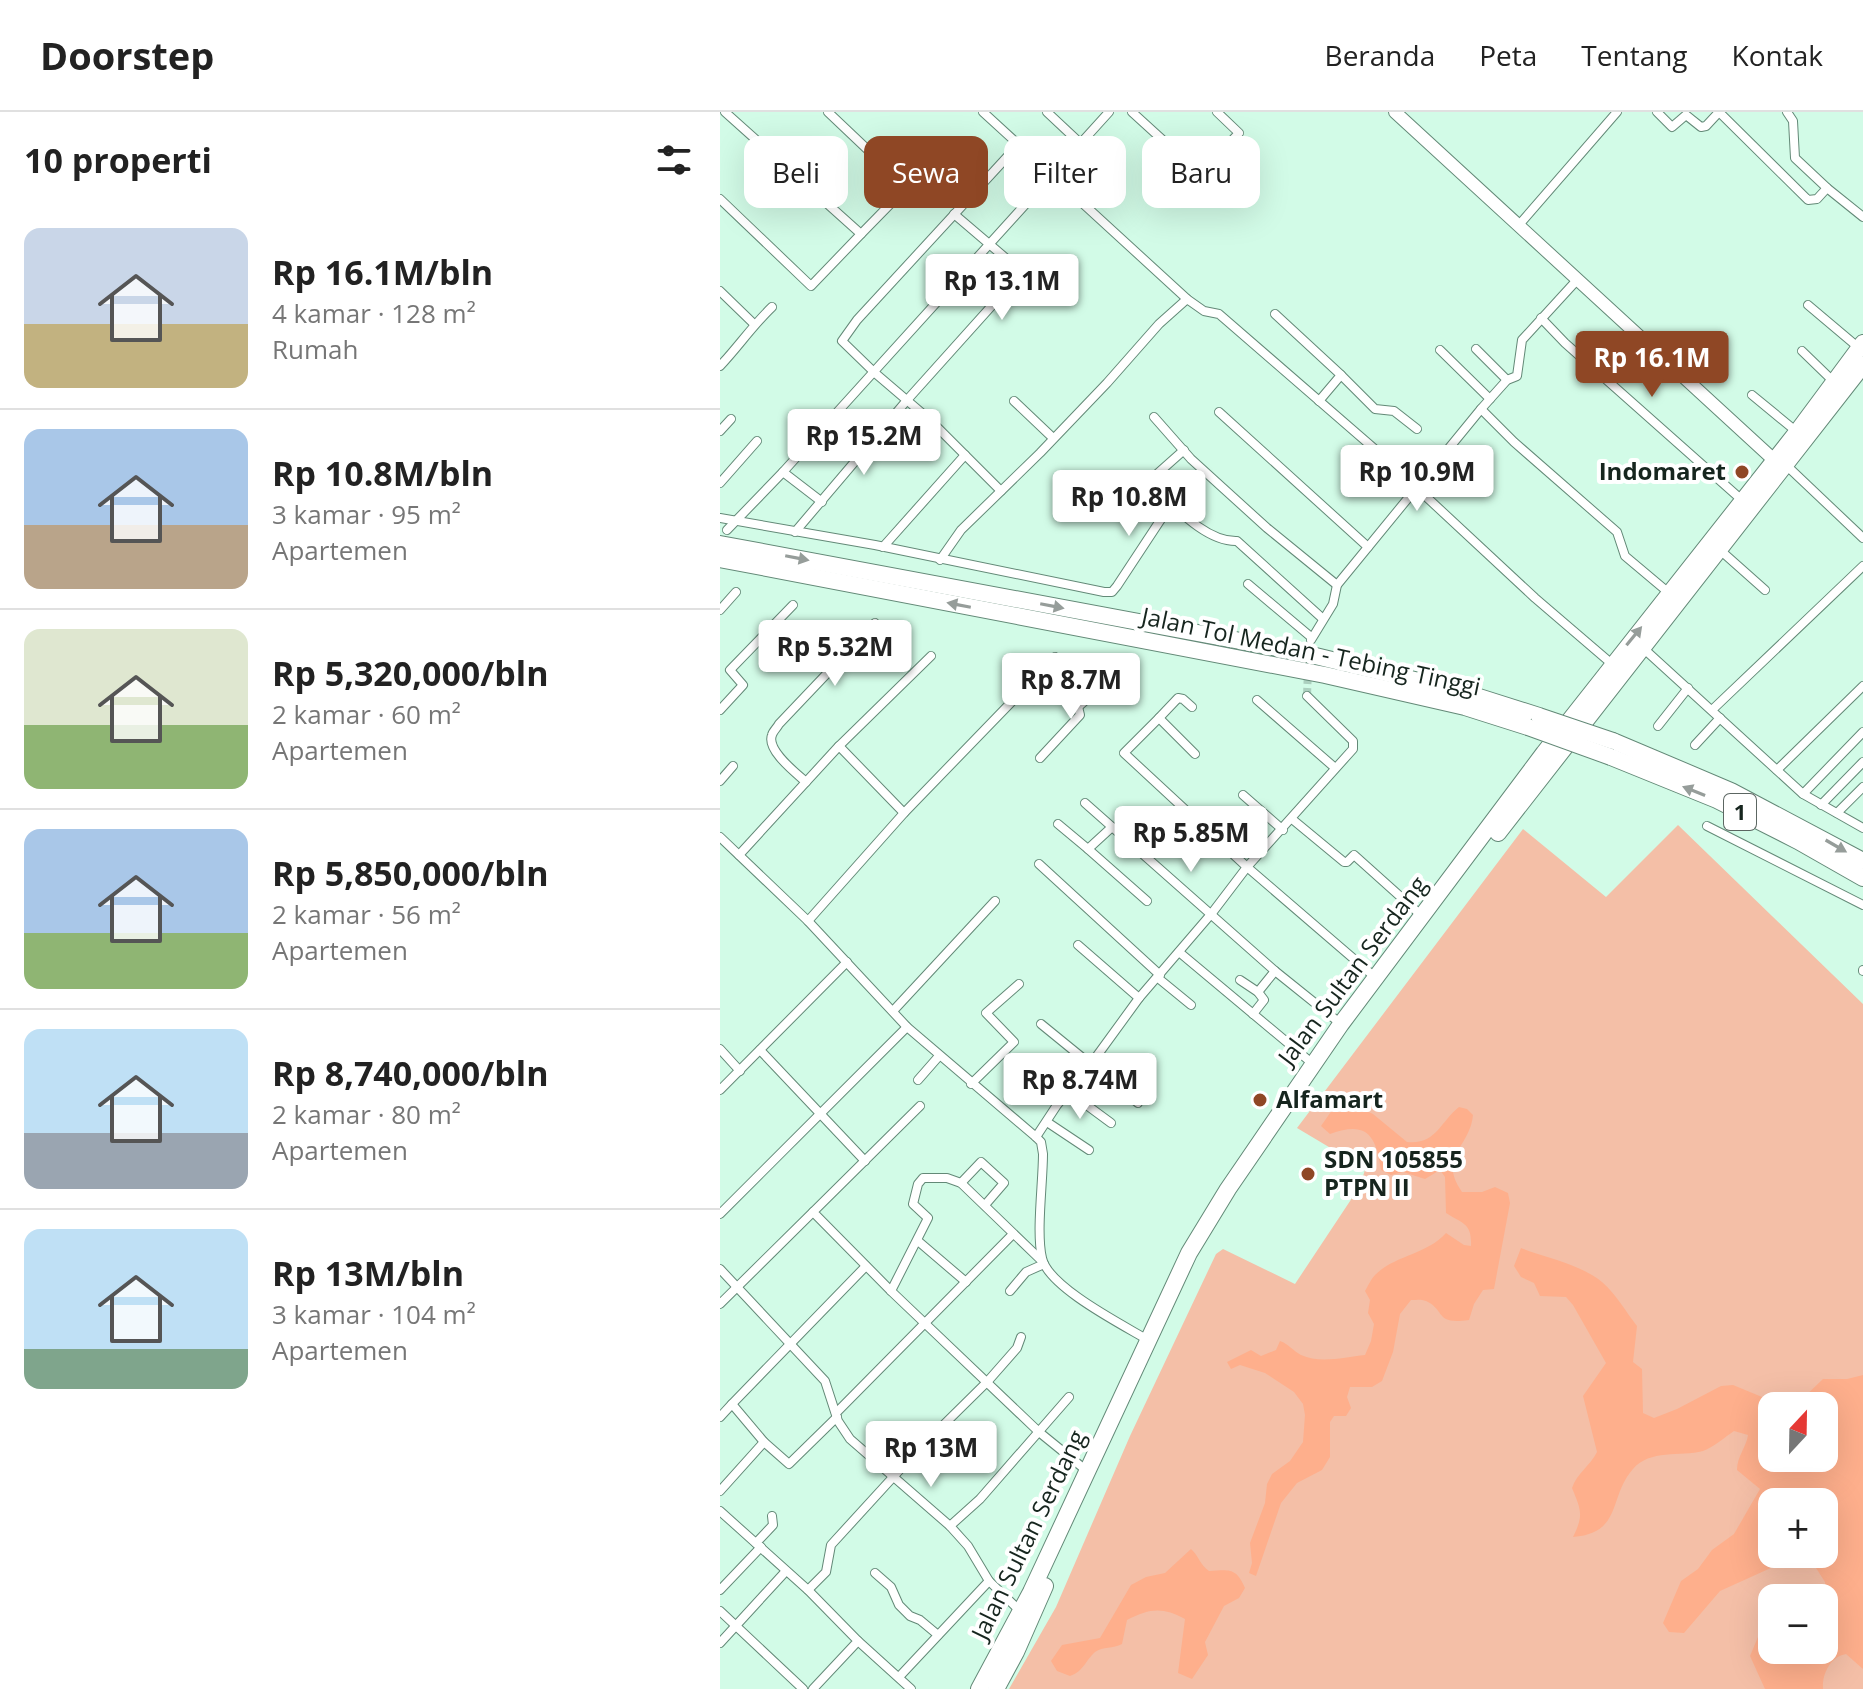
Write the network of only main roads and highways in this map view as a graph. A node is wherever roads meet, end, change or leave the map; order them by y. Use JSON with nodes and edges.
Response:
{"nodes":[{"id":1,"x":1862,"y":352,"type":"edge"},
{"id":2,"x":1780,"y":462,"type":"junction"},
{"id":3,"x":723,"y":537,"type":"edge"},
{"id":4,"x":720,"y":559,"type":"edge"},
{"id":5,"x":1534,"y":721,"type":"junction"},
{"id":6,"x":1612,"y":749,"type":"junction"},
{"id":7,"x":1498,"y":824,"type":"junction"},
{"id":8,"x":1863,"y":861,"type":"edge"},
{"id":9,"x":1863,"y":878,"type":"edge"},
{"id":10,"x":1026,"y":1614,"type":"junction"},
{"id":11,"x":979,"y":1689,"type":"edge"},
{"id":12,"x":996,"y":1689,"type":"edge"}],
"edges":[{"from":1,"to":2,"type":"highway","name":"Jalan Sultan Serdang"},
{"from":1,"to":2,"type":"highway","name":"Jalan Sultan Serdang"},
{"from":2,"to":7,"type":"highway","name":"Jalan Sultan Serdang"},
{"from":7,"to":2,"type":"highway","name":"Jalan Sultan Serdang","one_way":true},
{"from":3,"to":5,"type":"highway","name":"Jalan Tol Medan - Tebing Tinggi","number":"1","one_way":true},
{"from":5,"to":4,"type":"highway","name":"Jalan Tol Medan - Tebing Tinggi","number":"1","one_way":true},
{"from":5,"to":6,"type":"highway","name":"Jalan Tol Medan - Tebing Tinggi","number":"1","bridge":true},
{"from":6,"to":8,"type":"highway","name":"Jalan Tol Medan - Tebing Tinggi","number":"1","one_way":true},
{"from":9,"to":6,"type":"highway","name":"Jalan Tol Medan - Tebing Tinggi","number":"1","one_way":true},
{"from":7,"to":10,"type":"highway","name":"Jalan Sultan Serdang"},
{"from":7,"to":10,"type":"highway","name":"Jalan Sultan Serdang"},
{"from":10,"to":11,"type":"highway","name":"Jalan Sultan Serdang"},
{"from":10,"to":12,"type":"highway","name":"Jalan Sultan Serdang"}]}
